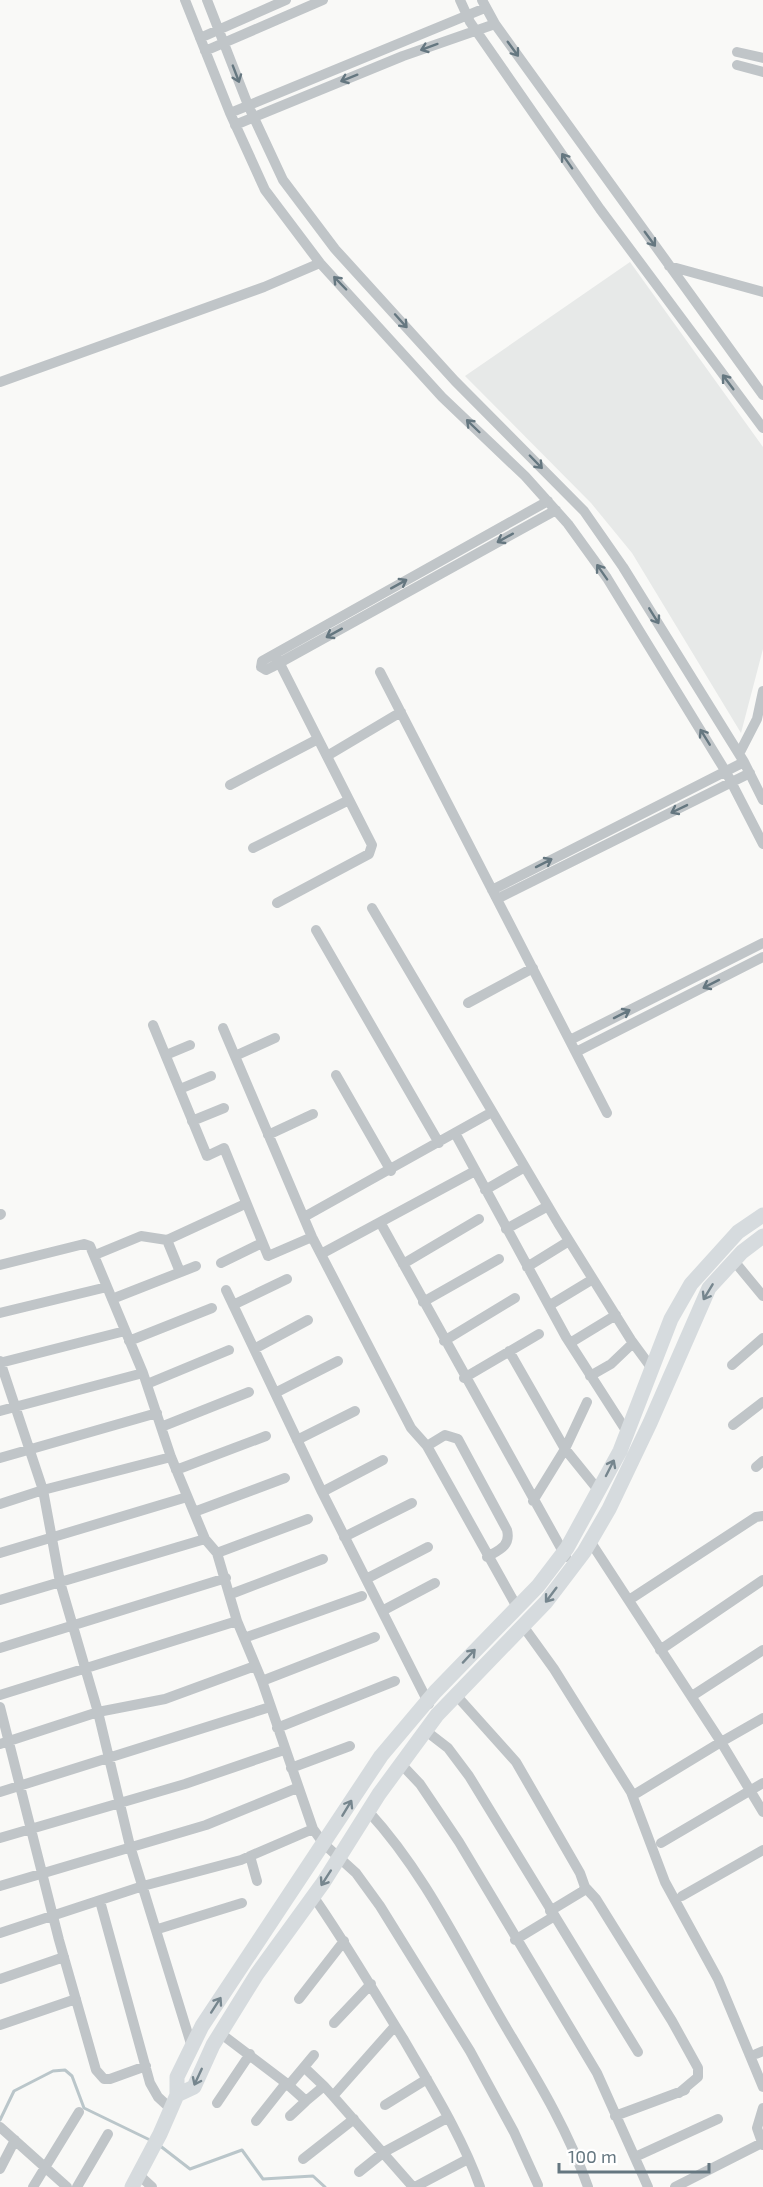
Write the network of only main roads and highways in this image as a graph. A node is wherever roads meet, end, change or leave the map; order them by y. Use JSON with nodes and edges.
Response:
{"nodes":[{"id":1,"x":763,"y":1215,"type":"edge"},
{"id":2,"x":763,"y":1236,"type":"edge"},
{"id":3,"x":174,"y":2102,"type":"junction"},
{"id":4,"x":135,"y":2181,"type":"edge"}],
"edges":[{"from":3,"to":1,"type":"main road","one_way":true},
{"from":2,"to":3,"type":"main road","one_way":true},
{"from":3,"to":4,"type":"main road"}]}
